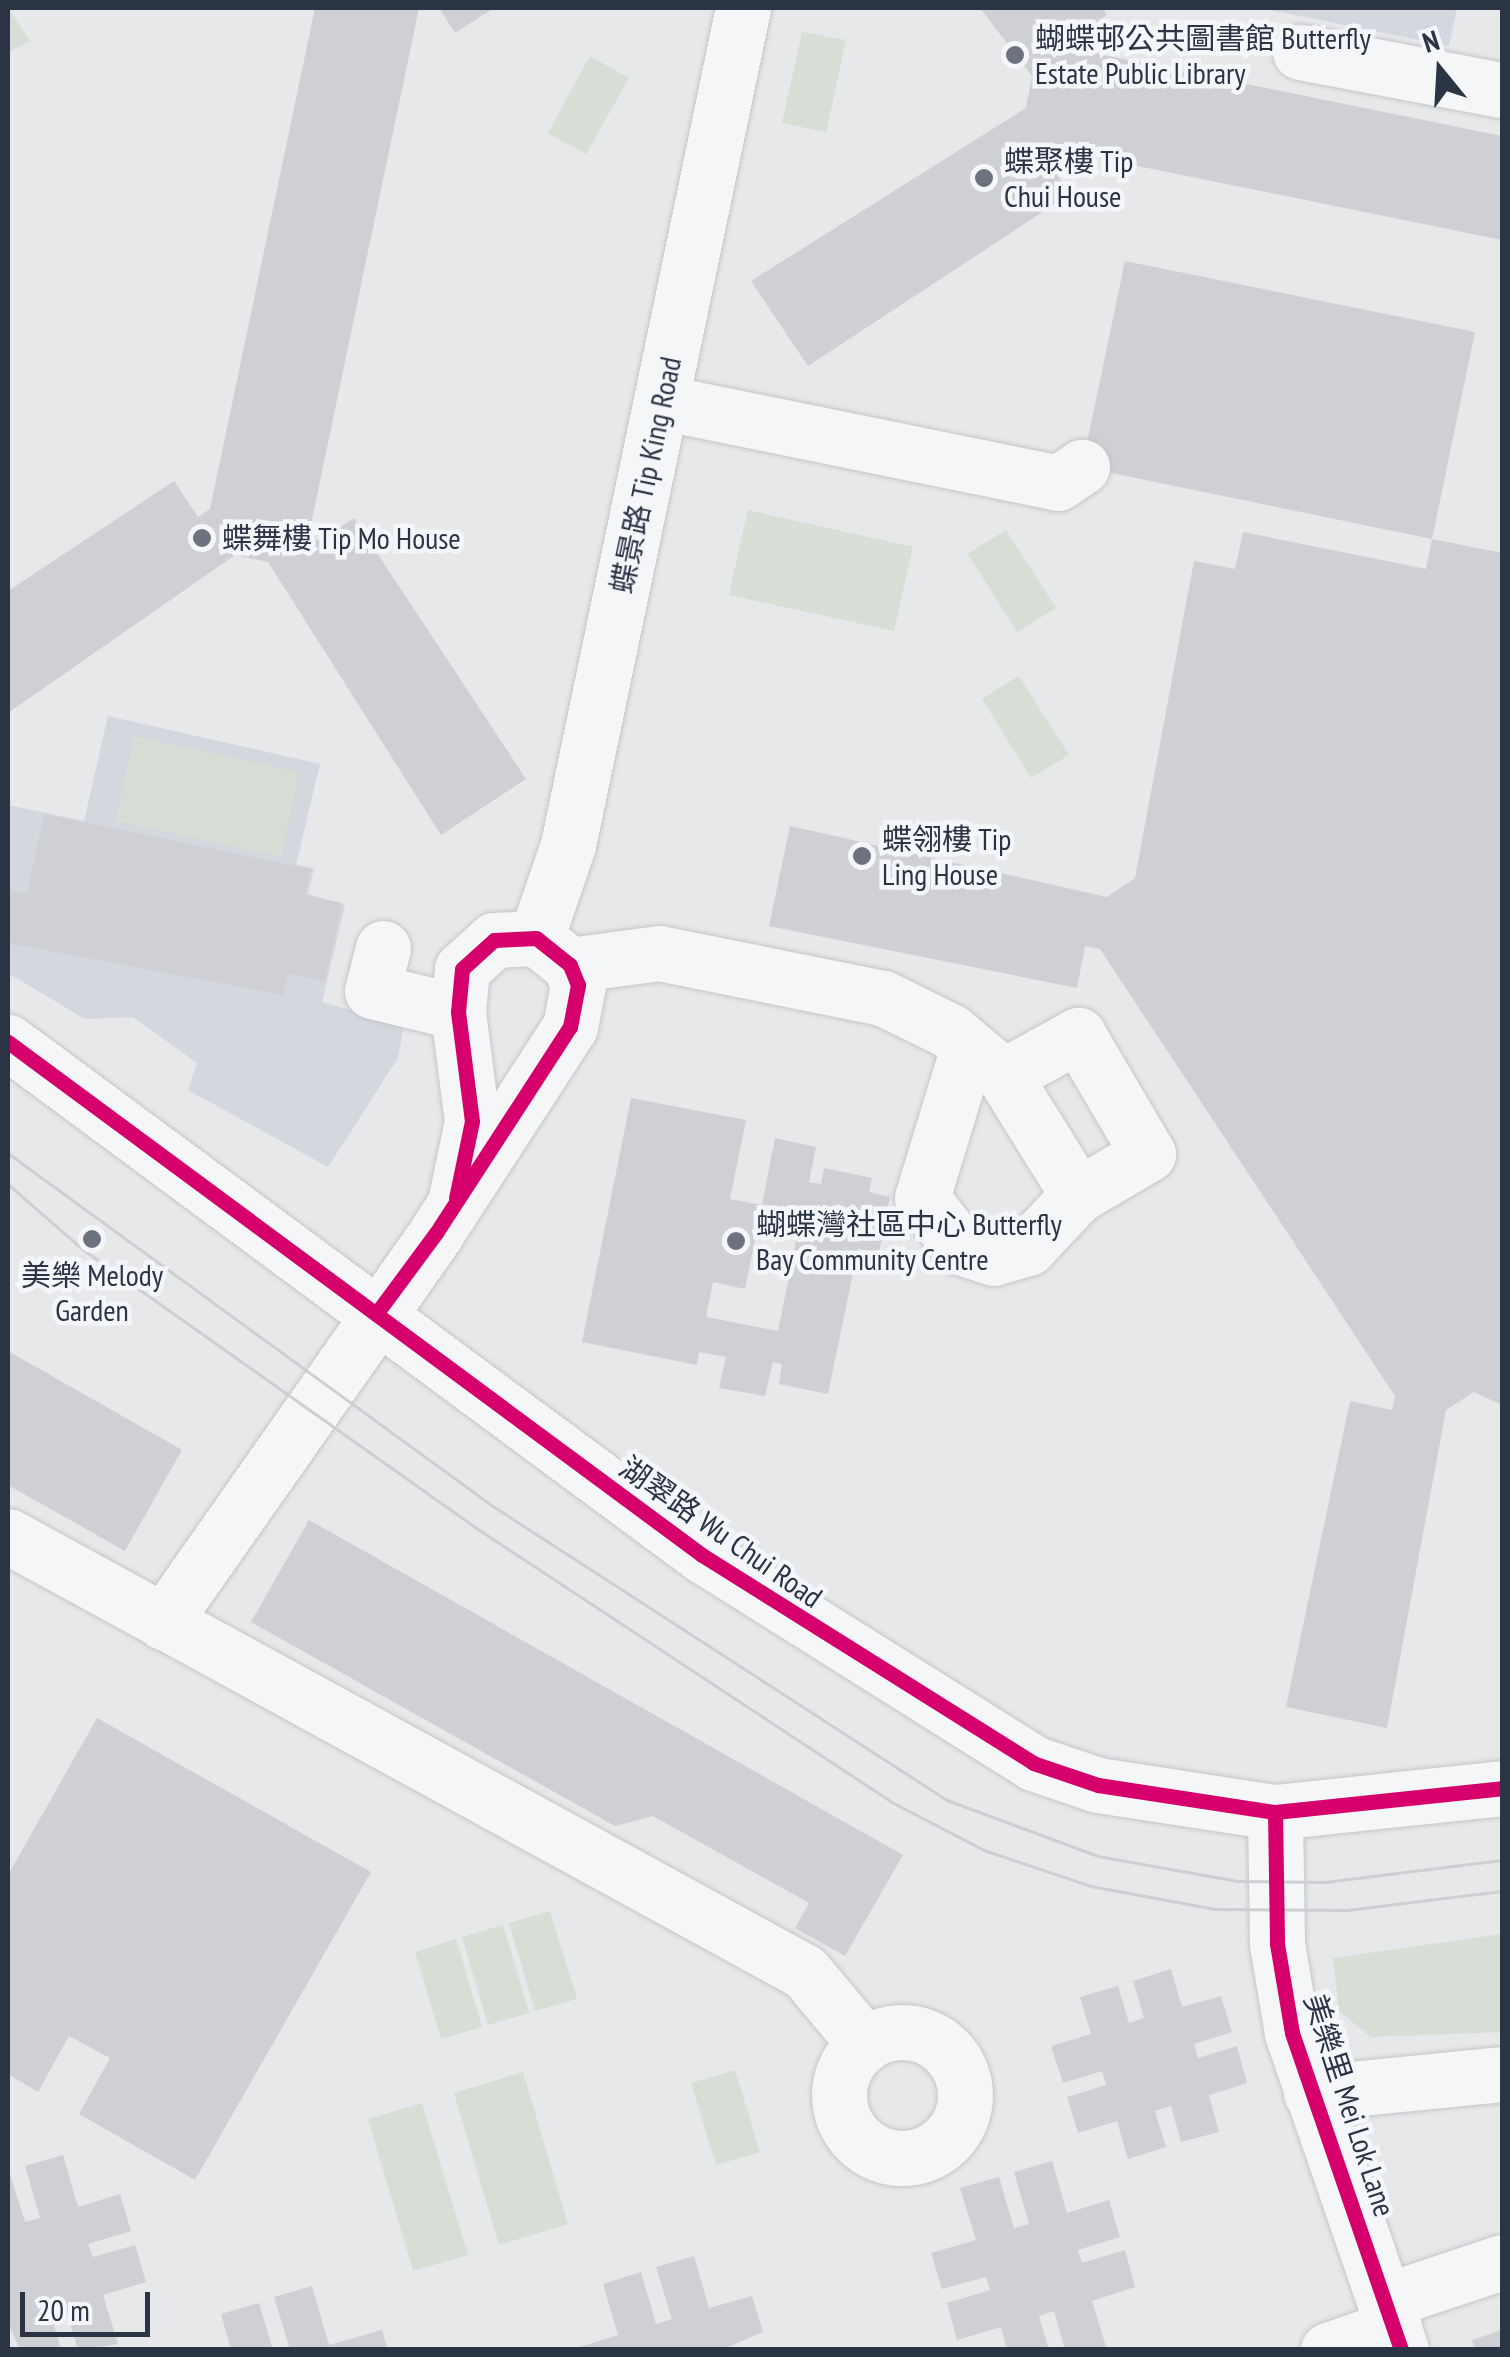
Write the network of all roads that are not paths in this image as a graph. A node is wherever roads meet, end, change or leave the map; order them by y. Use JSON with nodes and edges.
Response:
{"nodes":[{"id":1,"x":743,"y":8,"type":"edge"},
{"id":2,"x":1300,"y":52,"type":"dead end"},
{"id":3,"x":1502,"y":90,"type":"edge"},
{"id":4,"x":661,"y":402,"type":"junction"},
{"id":5,"x":1082,"y":467,"type":"dead end"},
{"id":6,"x":384,"y":948,"type":"dead end"},
{"id":7,"x":553,"y":952,"type":"junction"},
{"id":8,"x":458,"y":1012,"type":"junction"},
{"id":9,"x":8,"y":1042,"type":"edge"},
{"id":10,"x":986,"y":1062,"type":"junction"},
{"id":11,"x":1078,"y":1194,"type":"junction"},
{"id":12,"x":456,"y":1198,"type":"junction"},
{"id":13,"x":376,"y":1314,"type":"junction"},
{"id":14,"x":8,"y":1536,"type":"edge"},
{"id":15,"x":164,"y":1622,"type":"junction"},
{"id":16,"x":1502,"y":1788,"type":"edge"},
{"id":17,"x":1274,"y":1812,"type":"junction"},
{"id":18,"x":865,"y":2044,"type":"dead end"},
{"id":19,"x":1502,"y":2074,"type":"edge"},
{"id":20,"x":1311,"y":2092,"type":"junction"},
{"id":21,"x":1502,"y":2262,"type":"edge"},
{"id":22,"x":1394,"y":2326,"type":"edge"},
{"id":23,"x":1328,"y":2350,"type":"edge"}],
"edges":[{"from":1,"to":4,"type":"street","name":"蝶景路 Tip King Road"},
{"from":2,"to":3,"type":"street"},
{"from":4,"to":5,"type":"street"},
{"from":4,"to":7,"type":"street","name":"蝶景路 Tip King Road"},
{"from":6,"to":8,"type":"street"},
{"from":7,"to":8,"type":"street","name":"蝶景路 Tip King Road"},
{"from":7,"to":10,"type":"street"},
{"from":7,"to":12,"type":"street","name":"蝶景路 Tip King Road"},
{"from":8,"to":12,"type":"street","name":"蝶景路 Tip King Road"},
{"from":9,"to":13,"type":"street","name":"湖翠路 Wu Chui Road"},
{"from":10,"to":11,"type":"street"},
{"from":10,"to":11,"type":"street"},
{"from":10,"to":11,"type":"street"},
{"from":12,"to":13,"type":"street","name":"蝶景路 Tip King Road"},
{"from":13,"to":15,"type":"street","name":"蝶景路 Tip King Road"},
{"from":13,"to":17,"type":"street","name":"湖翠路 Wu Chui Road"},
{"from":14,"to":15,"type":"street"},
{"from":15,"to":18,"type":"street"},
{"from":16,"to":17,"type":"street","name":"湖翠路 Wu Chui Road"},
{"from":17,"to":20,"type":"street","name":"美樂里 Mei Lok Lane"},
{"from":19,"to":20,"type":"street","name":"美樂里 Mei Lok Lane"},
{"from":20,"to":22,"type":"street","name":"美樂里 Mei Lok Lane"},
{"from":21,"to":22,"type":"street"},
{"from":22,"to":23,"type":"street"}]}
